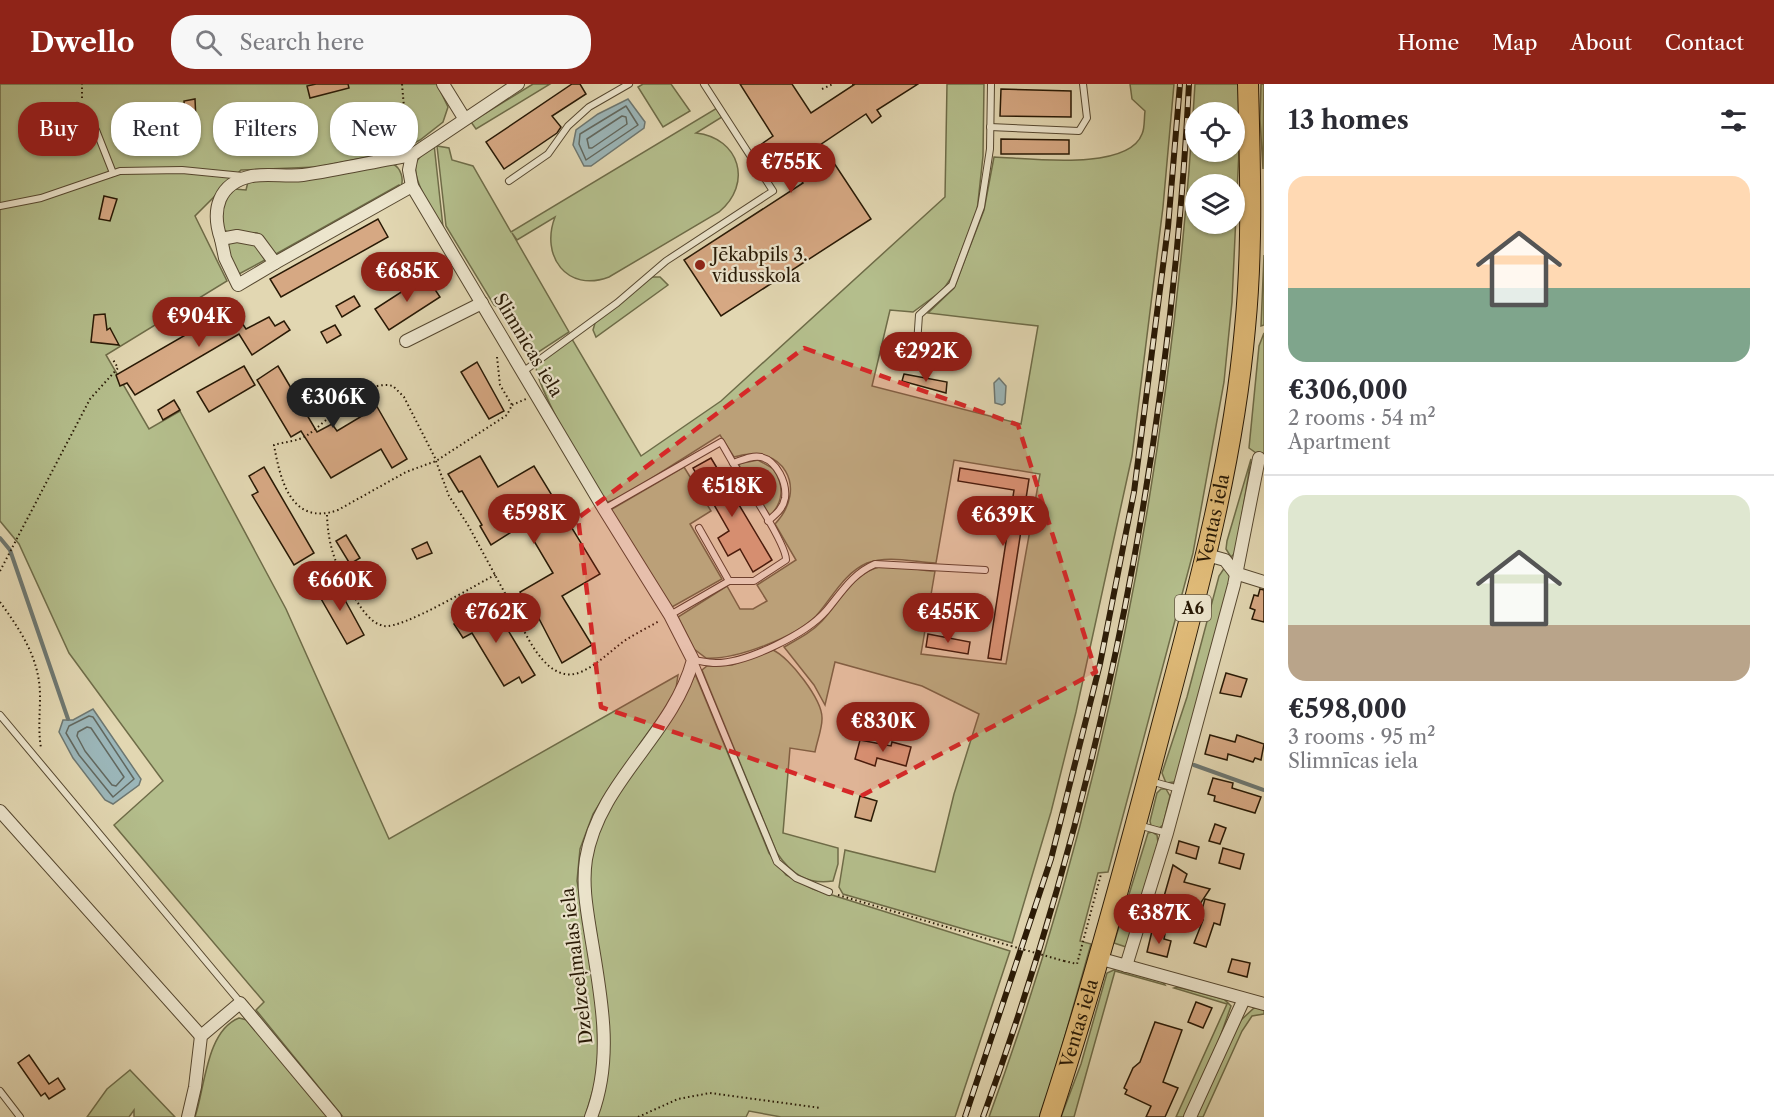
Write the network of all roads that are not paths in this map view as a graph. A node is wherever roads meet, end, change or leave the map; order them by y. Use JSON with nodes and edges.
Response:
{"nodes":[{"id":1,"x":443,"y":84,"type":"edge"},
{"id":2,"x":518,"y":84,"type":"edge"},
{"id":3,"x":629,"y":84,"type":"edge"},
{"id":4,"x":704,"y":84,"type":"edge"},
{"id":5,"x":990,"y":84,"type":"edge"},
{"id":6,"x":1083,"y":84,"type":"edge"},
{"id":7,"x":1248,"y":84,"type":"edge"},
{"id":8,"x":464,"y":118,"type":"junction"},
{"id":9,"x":990,"y":127,"type":"junction"},
{"id":10,"x":99,"y":137,"type":"edge"},
{"id":11,"x":418,"y":151,"type":"edge"},
{"id":12,"x":406,"y":156,"type":"edge"},
{"id":13,"x":412,"y":156,"type":"edge"},
{"id":14,"x":113,"y":173,"type":"junction"},
{"id":15,"x":250,"y":177,"type":"junction"},
{"id":16,"x":509,"y":181,"type":"dead end"},
{"id":17,"x":412,"y":186,"type":"junction"},
{"id":18,"x":0,"y":207,"type":"edge"},
{"id":19,"x":221,"y":239,"type":"junction"},
{"id":20,"x":275,"y":263,"type":"junction"},
{"id":21,"x":482,"y":303,"type":"junction"},
{"id":22,"x":406,"y":341,"type":"dead end"},
{"id":23,"x":923,"y":366,"type":"dead end"},
{"id":24,"x":524,"y":371,"type":"junction"},
{"id":25,"x":1259,"y":458,"type":"dead end"},
{"id":26,"x":733,"y":463,"type":"junction"},
{"id":27,"x":604,"y":509,"type":"junction"},
{"id":28,"x":768,"y":521,"type":"junction"},
{"id":29,"x":699,"y":528,"type":"dead end"},
{"id":30,"x":1207,"y":555,"type":"junction"},
{"id":31,"x":985,"y":570,"type":"dead end"},
{"id":32,"x":1235,"y":573,"type":"junction"},
{"id":33,"x":729,"y":581,"type":"junction"},
{"id":34,"x":1264,"y":582,"type":"edge"},
{"id":35,"x":670,"y":615,"type":"junction"},
{"id":36,"x":693,"y":660,"type":"junction"},
{"id":37,"x":0,"y":715,"type":"edge"},
{"id":38,"x":1148,"y":781,"type":"junction"},
{"id":39,"x":1179,"y":789,"type":"junction"},
{"id":40,"x":0,"y":811,"type":"edge"},
{"id":41,"x":1136,"y":824,"type":"junction"},
{"id":42,"x":1167,"y":833,"type":"junction"},
{"id":43,"x":830,"y":892,"type":"road end"},
{"id":44,"x":1098,"y":958,"type":"junction"},
{"id":45,"x":1126,"y":966,"type":"junction"},
{"id":46,"x":1244,"y":999,"type":"junction"},
{"id":47,"x":240,"y":1003,"type":"junction"},
{"id":48,"x":1264,"y":1004,"type":"edge"},
{"id":49,"x":201,"y":1036,"type":"junction"},
{"id":50,"x":0,"y":1091,"type":"edge"},
{"id":51,"x":20,"y":1117,"type":"edge"},
{"id":52,"x":188,"y":1117,"type":"edge"},
{"id":53,"x":334,"y":1117,"type":"edge"},
{"id":54,"x":591,"y":1117,"type":"edge"},
{"id":55,"x":1050,"y":1117,"type":"edge"},
{"id":56,"x":1190,"y":1117,"type":"edge"}],
"edges":[{"from":1,"to":8,"type":"street"},
{"from":2,"to":8,"type":"street"},
{"from":3,"to":16,"type":"lane"},
{"from":4,"to":24,"type":"lane"},
{"from":5,"to":9,"type":"lane"},
{"from":6,"to":9,"type":"lane"},
{"from":7,"to":30,"type":"highway","name":"Ventas iela","number":"A6"},
{"from":8,"to":11,"type":"street"},
{"from":9,"to":23,"type":"lane"},
{"from":10,"to":14,"type":"lane"},
{"from":12,"to":15,"type":"street"},
{"from":13,"to":17,"type":"street"},
{"from":14,"to":15,"type":"lane"},
{"from":14,"to":18,"type":"lane"},
{"from":15,"to":19,"type":"street"},
{"from":17,"to":20,"type":"street"},
{"from":17,"to":21,"type":"street","name":"Slimnīcas iela"},
{"from":19,"to":20,"type":"street"},
{"from":19,"to":20,"type":"street"},
{"from":21,"to":22,"type":"street"},
{"from":21,"to":24,"type":"street","name":"Slimnīcas iela"},
{"from":24,"to":27,"type":"street","name":"Slimnīcas iela"},
{"from":25,"to":32,"type":"street"},
{"from":26,"to":27,"type":"lane"},
{"from":26,"to":28,"type":"lane"},
{"from":26,"to":28,"type":"lane"},
{"from":27,"to":35,"type":"street","name":"Slimnīcas iela"},
{"from":28,"to":33,"type":"lane"},
{"from":29,"to":33,"type":"lane"},
{"from":30,"to":32,"type":"street"},
{"from":30,"to":38,"type":"highway","name":"Ventas iela","number":"A6"},
{"from":31,"to":36,"type":"lane"},
{"from":32,"to":34,"type":"street"},
{"from":32,"to":39,"type":"street"},
{"from":33,"to":35,"type":"lane"},
{"from":35,"to":36,"type":"street","name":"Slimnīcas iela"},
{"from":36,"to":43,"type":"lane"},
{"from":36,"to":54,"type":"street","name":"Dzelzceļmalas iela"},
{"from":37,"to":47,"type":"lane"},
{"from":38,"to":39,"type":"lane"},
{"from":38,"to":41,"type":"highway","name":"Ventas iela","number":"A6"},
{"from":39,"to":42,"type":"street"},
{"from":40,"to":49,"type":"street"},
{"from":41,"to":42,"type":"lane"},
{"from":41,"to":44,"type":"highway","name":"Ventas iela","number":"A6"},
{"from":42,"to":45,"type":"street"},
{"from":44,"to":45,"type":"street"},
{"from":44,"to":55,"type":"highway","name":"Ventas iela","number":"A6"},
{"from":45,"to":46,"type":"street"},
{"from":46,"to":48,"type":"street"},
{"from":46,"to":56,"type":"street"},
{"from":47,"to":49,"type":"street"},
{"from":47,"to":53,"type":"street"},
{"from":49,"to":52,"type":"street"},
{"from":50,"to":51,"type":"lane"}]}
